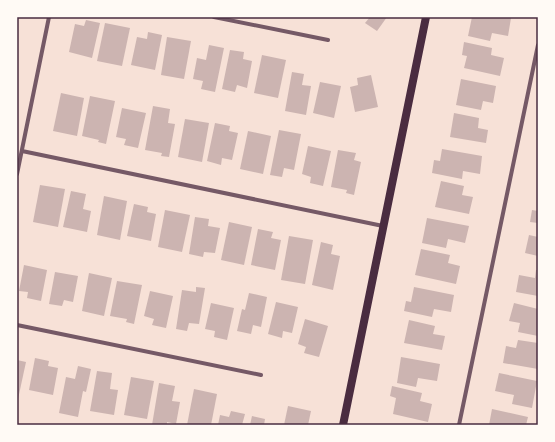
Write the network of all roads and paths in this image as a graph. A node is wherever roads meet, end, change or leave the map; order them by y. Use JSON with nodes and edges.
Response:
{"nodes":[{"id":1,"x":49,"y":17,"type":"edge"},
{"id":2,"x":214,"y":17,"type":"edge"},
{"id":3,"x":426,"y":17,"type":"edge"},
{"id":4,"x":328,"y":40,"type":"dead end"},
{"id":5,"x":538,"y":45,"type":"edge"},
{"id":6,"x":22,"y":151,"type":"junction"},
{"id":7,"x":17,"y":174,"type":"edge"},
{"id":8,"x":384,"y":226,"type":"junction"},
{"id":9,"x":17,"y":325,"type":"edge"},
{"id":10,"x":261,"y":375,"type":"dead end"},
{"id":11,"x":343,"y":425,"type":"edge"},
{"id":12,"x":459,"y":425,"type":"edge"}],
"edges":[{"from":1,"to":6,"type":"street"},
{"from":2,"to":4,"type":"street"},
{"from":3,"to":8,"type":"main road"},
{"from":5,"to":12,"type":"street"},
{"from":6,"to":7,"type":"street"},
{"from":6,"to":8,"type":"street"},
{"from":8,"to":11,"type":"main road"},
{"from":9,"to":10,"type":"street"}]}
